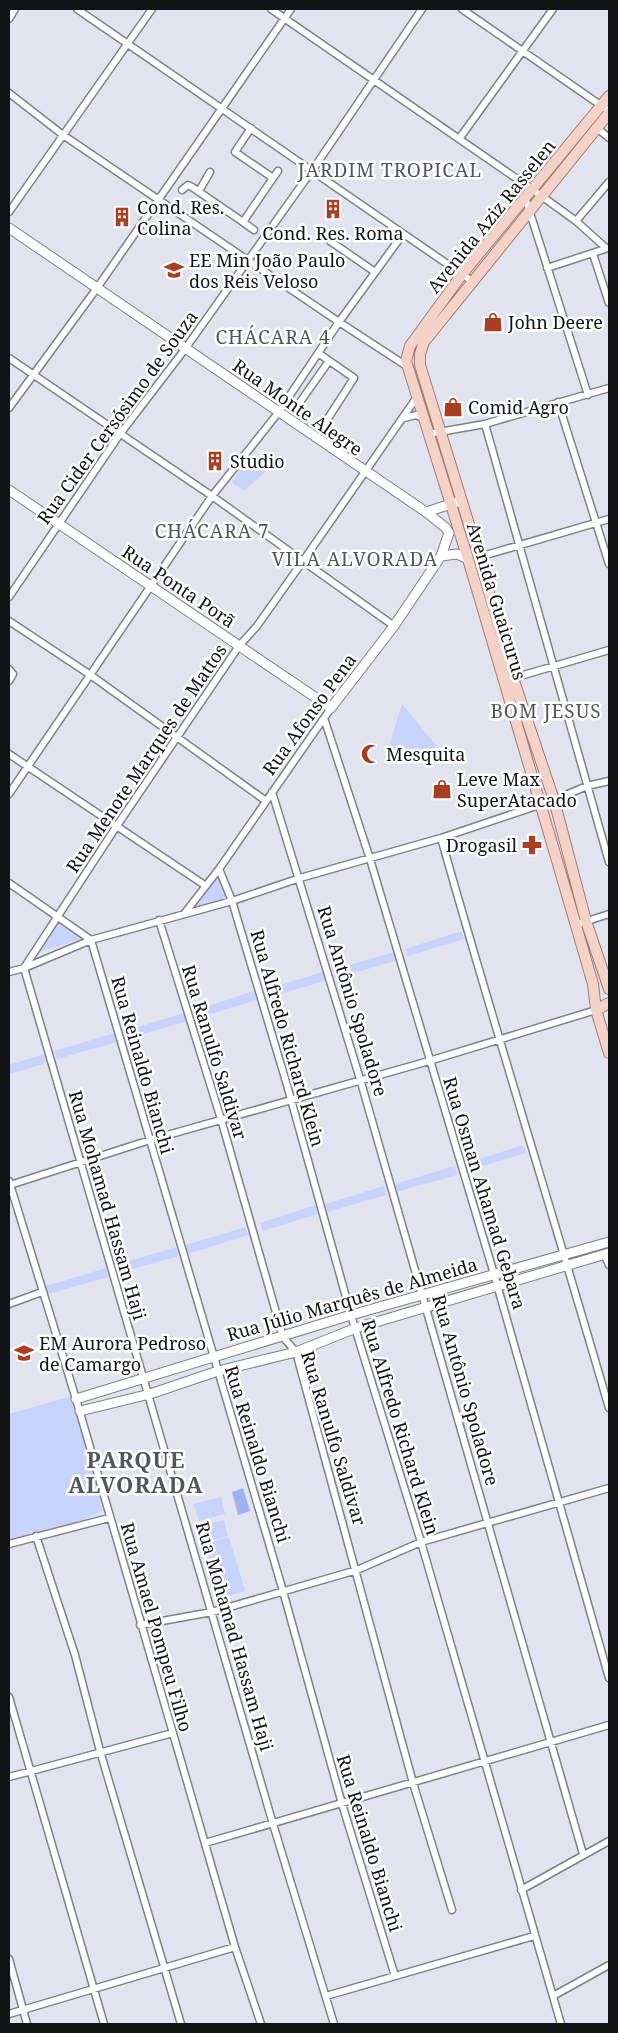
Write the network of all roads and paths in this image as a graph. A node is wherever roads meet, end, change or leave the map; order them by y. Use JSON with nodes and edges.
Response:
{"nodes":[{"id":1,"x":15,"y":9,"type":"edge"},
{"id":2,"x":77,"y":9,"type":"edge"},
{"id":3,"x":152,"y":9,"type":"edge"},
{"id":4,"x":270,"y":9,"type":"edge"},
{"id":5,"x":291,"y":9,"type":"edge"},
{"id":6,"x":422,"y":9,"type":"edge"},
{"id":7,"x":462,"y":9,"type":"edge"},
{"id":8,"x":553,"y":9,"type":"edge"},
{"id":9,"x":9,"y":18,"type":"edge"},
{"id":10,"x":284,"y":18,"type":"junction"},
{"id":11,"x":127,"y":44,"type":"junction"},
{"id":12,"x":523,"y":51,"type":"junction"},
{"id":13,"x":375,"y":81,"type":"junction"},
{"id":14,"x":9,"y":93,"type":"edge"},
{"id":15,"x":609,"y":96,"type":"edge"},
{"id":16,"x":222,"y":108,"type":"junction"},
{"id":17,"x":607,"y":110,"type":"edge"},
{"id":18,"x":251,"y":128,"type":"junction"},
{"id":19,"x":597,"y":128,"type":"junction"},
{"id":20,"x":63,"y":135,"type":"junction"},
{"id":21,"x":609,"y":138,"type":"edge"},
{"id":22,"x":459,"y":139,"type":"junction"},
{"id":23,"x":278,"y":171,"type":"dead end"},
{"id":24,"x":312,"y":171,"type":"junction"},
{"id":25,"x":210,"y":172,"type":"dead end"},
{"id":26,"x":273,"y":178,"type":"junction"},
{"id":27,"x":609,"y":182,"type":"edge"},
{"id":28,"x":182,"y":190,"type":"dead end"},
{"id":29,"x":199,"y":191,"type":"junction"},
{"id":30,"x":534,"y":194,"type":"junction"},
{"id":31,"x":159,"y":199,"type":"junction"},
{"id":32,"x":530,"y":210,"type":"junction"},
{"id":33,"x":9,"y":212,"type":"edge"},
{"id":34,"x":576,"y":221,"type":"junction"},
{"id":35,"x":243,"y":222,"type":"junction"},
{"id":36,"x":9,"y":228,"type":"edge"},
{"id":37,"x":254,"y":230,"type":"dead end"},
{"id":38,"x":403,"y":234,"type":"junction"},
{"id":39,"x":330,"y":241,"type":"dead end"},
{"id":40,"x":608,"y":248,"type":"edge"},
{"id":41,"x":593,"y":254,"type":"junction"},
{"id":42,"x":247,"y":260,"type":"junction"},
{"id":43,"x":548,"y":268,"type":"junction"},
{"id":44,"x":375,"y":272,"type":"junction"},
{"id":45,"x":463,"y":273,"type":"junction"},
{"id":46,"x":472,"y":280,"type":"junction"},
{"id":47,"x":97,"y":288,"type":"junction"},
{"id":48,"x":609,"y":303,"type":"edge"},
{"id":49,"x":338,"y":322,"type":"junction"},
{"id":50,"x":185,"y":349,"type":"junction"},
{"id":51,"x":318,"y":353,"type":"junction"},
{"id":52,"x":420,"y":354,"type":"joint"},
{"id":53,"x":9,"y":358,"type":"edge"},
{"id":54,"x":329,"y":361,"type":"junction"},
{"id":55,"x":407,"y":364,"type":"junction"},
{"id":56,"x":33,"y":374,"type":"junction"},
{"id":57,"x":609,"y":388,"type":"edge"},
{"id":58,"x":588,"y":395,"type":"junction"},
{"id":59,"x":417,"y":397,"type":"junction"},
{"id":60,"x":558,"y":402,"type":"junction"},
{"id":61,"x":298,"y":406,"type":"dead end"},
{"id":62,"x":9,"y":408,"type":"edge"},
{"id":63,"x":278,"y":413,"type":"junction"},
{"id":64,"x":423,"y":418,"type":"junction"},
{"id":65,"x":401,"y":420,"type":"junction"},
{"id":66,"x":325,"y":422,"type":"dead end"},
{"id":67,"x":485,"y":424,"type":"junction"},
{"id":68,"x":440,"y":432,"type":"junction"},
{"id":69,"x":120,"y":434,"type":"junction"},
{"id":70,"x":428,"y":434,"type":"junction"},
{"id":71,"x":366,"y":473,"type":"junction"},
{"id":72,"x":9,"y":490,"type":"edge"},
{"id":73,"x":212,"y":496,"type":"junction"},
{"id":74,"x":462,"y":501,"type":"junction"},
{"id":75,"x":450,"y":503,"type":"junction"},
{"id":76,"x":426,"y":512,"type":"junction"},
{"id":77,"x":609,"y":519,"type":"edge"},
{"id":78,"x":597,"y":523,"type":"junction"},
{"id":79,"x":58,"y":524,"type":"junction"},
{"id":80,"x":519,"y":545,"type":"junction"},
{"id":81,"x":441,"y":556,"type":"junction"},
{"id":82,"x":474,"y":558,"type":"junction"},
{"id":83,"x":303,"y":561,"type":"junction"},
{"id":84,"x":609,"y":564,"type":"edge"},
{"id":85,"x":151,"y":585,"type":"junction"},
{"id":86,"x":9,"y":597,"type":"edge"},
{"id":87,"x":9,"y":621,"type":"edge"},
{"id":88,"x":394,"y":626,"type":"junction"},
{"id":89,"x":239,"y":646,"type":"junction"},
{"id":90,"x":609,"y":650,"type":"edge"},
{"id":91,"x":554,"y":668,"type":"junction"},
{"id":92,"x":9,"y":669,"type":"edge"},
{"id":93,"x":89,"y":674,"type":"junction"},
{"id":94,"x":508,"y":679,"type":"junction"},
{"id":95,"x":9,"y":681,"type":"edge"},
{"id":96,"x":331,"y":708,"type":"junction"},
{"id":97,"x":324,"y":718,"type":"junction"},
{"id":98,"x":178,"y":737,"type":"junction"},
{"id":99,"x":9,"y":754,"type":"edge"},
{"id":100,"x":28,"y":767,"type":"junction"},
{"id":101,"x":609,"y":781,"type":"edge"},
{"id":102,"x":587,"y":786,"type":"junction"},
{"id":103,"x":272,"y":792,"type":"junction"},
{"id":104,"x":9,"y":794,"type":"edge"},
{"id":105,"x":554,"y":800,"type":"junction"},
{"id":106,"x":266,"y":801,"type":"junction"},
{"id":107,"x":539,"y":805,"type":"junction"},
{"id":108,"x":116,"y":826,"type":"junction"},
{"id":109,"x":441,"y":838,"type":"junction"},
{"id":110,"x":370,"y":859,"type":"junction"},
{"id":111,"x":609,"y":862,"type":"edge"},
{"id":112,"x":219,"y":869,"type":"junction"},
{"id":113,"x":300,"y":878,"type":"junction"},
{"id":114,"x":9,"y":883,"type":"edge"},
{"id":115,"x":206,"y":886,"type":"junction"},
{"id":116,"x":232,"y":901,"type":"junction"},
{"id":117,"x":184,"y":914,"type":"junction"},
{"id":118,"x":609,"y":914,"type":"edge"},
{"id":119,"x":59,"y":916,"type":"junction"},
{"id":120,"x":159,"y":920,"type":"junction"},
{"id":121,"x":586,"y":921,"type":"junction"},
{"id":122,"x":575,"y":924,"type":"junction"},
{"id":123,"x":91,"y":940,"type":"junction"},
{"id":124,"x":24,"y":968,"type":"junction"},
{"id":125,"x":9,"y":972,"type":"edge"},
{"id":126,"x":606,"y":978,"type":"edge"},
{"id":127,"x":609,"y":989,"type":"edge"},
{"id":128,"x":609,"y":1004,"type":"edge"},
{"id":129,"x":592,"y":1011,"type":"junction"},
{"id":130,"x":498,"y":1040,"type":"junction"},
{"id":131,"x":609,"y":1053,"type":"edge"},
{"id":132,"x":429,"y":1061,"type":"junction"},
{"id":133,"x":360,"y":1079,"type":"junction"},
{"id":134,"x":290,"y":1100,"type":"junction"},
{"id":135,"x":221,"y":1119,"type":"junction"},
{"id":136,"x":150,"y":1140,"type":"junction"},
{"id":137,"x":80,"y":1161,"type":"junction"},
{"id":138,"x":9,"y":1183,"type":"edge"},
{"id":139,"x":609,"y":1242,"type":"edge"},
{"id":140,"x":607,"y":1254,"type":"edge"},
{"id":141,"x":566,"y":1260,"type":"junction"},
{"id":142,"x":609,"y":1266,"type":"edge"},
{"id":143,"x":494,"y":1274,"type":"junction"},
{"id":144,"x":498,"y":1285,"type":"junction"},
{"id":145,"x":42,"y":1292,"type":"junction"},
{"id":146,"x":422,"y":1295,"type":"junction"},
{"id":147,"x":9,"y":1304,"type":"edge"},
{"id":148,"x":425,"y":1306,"type":"junction"},
{"id":149,"x":351,"y":1315,"type":"junction"},
{"id":150,"x":356,"y":1328,"type":"junction"},
{"id":151,"x":283,"y":1337,"type":"junction"},
{"id":152,"x":296,"y":1352,"type":"junction"},
{"id":153,"x":213,"y":1357,"type":"junction"},
{"id":154,"x":218,"y":1372,"type":"junction"},
{"id":155,"x":143,"y":1378,"type":"junction"},
{"id":156,"x":150,"y":1394,"type":"junction"},
{"id":157,"x":76,"y":1398,"type":"junction"},
{"id":158,"x":609,"y":1408,"type":"edge"},
{"id":159,"x":80,"y":1411,"type":"junction"},
{"id":160,"x":609,"y":1488,"type":"edge"},
{"id":161,"x":558,"y":1503,"type":"junction"},
{"id":162,"x":109,"y":1518,"type":"junction"},
{"id":163,"x":488,"y":1522,"type":"junction"},
{"id":164,"x":36,"y":1536,"type":"junction"},
{"id":165,"x":421,"y":1542,"type":"junction"},
{"id":166,"x":9,"y":1544,"type":"edge"},
{"id":167,"x":357,"y":1570,"type":"junction"},
{"id":168,"x":283,"y":1591,"type":"junction"},
{"id":169,"x":212,"y":1612,"type":"junction"},
{"id":170,"x":140,"y":1625,"type":"junction"},
{"id":171,"x":609,"y":1678,"type":"edge"},
{"id":172,"x":9,"y":1697,"type":"edge"},
{"id":173,"x":609,"y":1725,"type":"edge"},
{"id":174,"x":173,"y":1733,"type":"junction"},
{"id":175,"x":552,"y":1742,"type":"junction"},
{"id":176,"x":100,"y":1751,"type":"junction"},
{"id":177,"x":484,"y":1762,"type":"junction"},
{"id":178,"x":31,"y":1771,"type":"junction"},
{"id":179,"x":9,"y":1777,"type":"edge"},
{"id":180,"x":413,"y":1783,"type":"junction"},
{"id":181,"x":342,"y":1804,"type":"junction"},
{"id":182,"x":273,"y":1824,"type":"junction"},
{"id":183,"x":609,"y":1841,"type":"edge"},
{"id":184,"x":205,"y":1843,"type":"junction"},
{"id":185,"x":583,"y":1854,"type":"junction"},
{"id":186,"x":522,"y":1890,"type":"junction"},
{"id":187,"x":452,"y":1910,"type":"dead end"},
{"id":188,"x":534,"y":1936,"type":"junction"},
{"id":189,"x":235,"y":1947,"type":"junction"},
{"id":190,"x":9,"y":1959,"type":"edge"},
{"id":191,"x":609,"y":1965,"type":"edge"},
{"id":192,"x":165,"y":1969,"type":"junction"},
{"id":193,"x":395,"y":1976,"type":"junction"},
{"id":194,"x":94,"y":1990,"type":"junction"},
{"id":195,"x":326,"y":1996,"type":"junction"},
{"id":196,"x":552,"y":1996,"type":"junction"},
{"id":197,"x":23,"y":2010,"type":"junction"},
{"id":198,"x":9,"y":2014,"type":"edge"},
{"id":199,"x":27,"y":2024,"type":"edge"},
{"id":200,"x":104,"y":2024,"type":"edge"},
{"id":201,"x":181,"y":2024,"type":"edge"},
{"id":202,"x":261,"y":2024,"type":"edge"},
{"id":203,"x":334,"y":2024,"type":"edge"},
{"id":204,"x":561,"y":2024,"type":"edge"}],
"edges":[{"from":1,"to":9,"type":"street"},
{"from":2,"to":11,"type":"street"},
{"from":3,"to":11,"type":"street"},
{"from":4,"to":10,"type":"street"},
{"from":5,"to":10,"type":"street"},
{"from":6,"to":13,"type":"street","name":"Rua Cider Cersósimo de Souza"},
{"from":7,"to":12,"type":"street"},
{"from":8,"to":12,"type":"street"},
{"from":10,"to":13,"type":"street"},
{"from":10,"to":16,"type":"street"},
{"from":11,"to":16,"type":"street"},
{"from":11,"to":20,"type":"street"},
{"from":12,"to":17,"type":"street"},
{"from":12,"to":22,"type":"street"},
{"from":13,"to":22,"type":"street"},
{"from":13,"to":24,"type":"street","name":"Rua Cider Cersósimo de Souza"},
{"from":14,"to":20,"type":"street"},
{"from":15,"to":17,"type":"main road","name":"Avenida Aziz Rasselen"},
{"from":16,"to":18,"type":"street"},
{"from":16,"to":31,"type":"street"},
{"from":17,"to":19,"type":"main road","name":"Avenida Aziz Rasselen"},
{"from":17,"to":30,"type":"main road","name":"Avenida Aziz Rasselen"},
{"from":18,"to":24,"type":"street"},
{"from":18,"to":26,"type":"street"},
{"from":19,"to":21,"type":"street"},
{"from":19,"to":30,"type":"main road","name":"Avenida Aziz Rasselen"},
{"from":20,"to":31,"type":"street"},
{"from":20,"to":33,"type":"street"},
{"from":22,"to":30,"type":"street"},
{"from":23,"to":26,"type":"street"},
{"from":24,"to":38,"type":"street"},
{"from":24,"to":42,"type":"street","name":"Rua Cider Cersósimo de Souza"},
{"from":25,"to":29,"type":"street"},
{"from":26,"to":35,"type":"street"},
{"from":27,"to":34,"type":"street"},
{"from":28,"to":29,"type":"street"},
{"from":29,"to":35,"type":"street"},
{"from":30,"to":32,"type":"main road","name":"Avenida Aziz Rasselen"},
{"from":30,"to":32,"type":"street"},
{"from":30,"to":34,"type":"street"},
{"from":30,"to":45,"type":"main road","name":"Avenida Aziz Rasselen"},
{"from":31,"to":42,"type":"street"},
{"from":31,"to":47,"type":"street"},
{"from":32,"to":43,"type":"street"},
{"from":32,"to":46,"type":"main road","name":"Avenida Aziz Rasselen"},
{"from":34,"to":40,"type":"street"},
{"from":35,"to":37,"type":"street"},
{"from":36,"to":47,"type":"street","name":"Rua Monte Alegre"},
{"from":38,"to":44,"type":"street"},
{"from":38,"to":45,"type":"street"},
{"from":39,"to":44,"type":"street"},
{"from":40,"to":41,"type":"street"},
{"from":41,"to":43,"type":"street"},
{"from":41,"to":48,"type":"street"},
{"from":42,"to":49,"type":"street"},
{"from":42,"to":50,"type":"street","name":"Rua Cider Cersósimo de Souza"},
{"from":43,"to":58,"type":"street"},
{"from":44,"to":49,"type":"street"},
{"from":45,"to":46,"type":"street"},
{"from":45,"to":55,"type":"main road","name":"Avenida Aziz Rasselen"},
{"from":46,"to":52,"type":"main road","name":"Avenida Aziz Rasselen"},
{"from":47,"to":50,"type":"street","name":"Rua Monte Alegre"},
{"from":47,"to":56,"type":"street"},
{"from":49,"to":51,"type":"street"},
{"from":49,"to":55,"type":"street"},
{"from":50,"to":63,"type":"street","name":"Rua Monte Alegre"},
{"from":50,"to":69,"type":"street","name":"Rua Cider Cersósimo de Souza"},
{"from":51,"to":54,"type":"street"},
{"from":51,"to":63,"type":"street"},
{"from":52,"to":68,"type":"main road","name":"Avenida Guaicurus"},
{"from":53,"to":56,"type":"street"},
{"from":54,"to":61,"type":"street"},
{"from":54,"to":66,"type":"street"},
{"from":55,"to":59,"type":"main road","name":"Avenida Guaicurus"},
{"from":56,"to":62,"type":"street"},
{"from":56,"to":69,"type":"street"},
{"from":57,"to":58,"type":"street"},
{"from":58,"to":60,"type":"street"},
{"from":59,"to":64,"type":"main road","name":"Avenida Guaicurus"},
{"from":59,"to":65,"type":"street","name":"Rua Menote Marques de Mattos"},
{"from":60,"to":67,"type":"street"},
{"from":60,"to":78,"type":"street"},
{"from":63,"to":71,"type":"street","name":"Rua Monte Alegre"},
{"from":63,"to":73,"type":"street"},
{"from":64,"to":65,"type":"street"},
{"from":64,"to":70,"type":"main road","name":"Avenida Guaicurus"},
{"from":65,"to":71,"type":"street","name":"Rua Menote Marques de Mattos"},
{"from":67,"to":68,"type":"street"},
{"from":67,"to":80,"type":"street"},
{"from":68,"to":70,"type":"street"},
{"from":68,"to":74,"type":"main road","name":"Avenida Guaicurus"},
{"from":69,"to":73,"type":"street"},
{"from":69,"to":79,"type":"street","name":"Rua Cider Cersósimo de Souza"},
{"from":70,"to":75,"type":"main road","name":"Avenida Guaicurus"},
{"from":71,"to":76,"type":"street","name":"Rua Monte Alegre"},
{"from":71,"to":83,"type":"street","name":"Rua Menote Marques de Mattos"},
{"from":72,"to":79,"type":"street","name":"Rua Ponta Porã"},
{"from":73,"to":83,"type":"street"},
{"from":73,"to":85,"type":"street"},
{"from":74,"to":75,"type":"street"},
{"from":74,"to":82,"type":"main road","name":"Avenida Guaicurus"},
{"from":75,"to":76,"type":"street"},
{"from":75,"to":82,"type":"main road","name":"Avenida Guaicurus"},
{"from":76,"to":81,"type":"street","name":"Rua Monte Alegre"},
{"from":77,"to":78,"type":"street"},
{"from":78,"to":80,"type":"street"},
{"from":78,"to":84,"type":"street"},
{"from":79,"to":85,"type":"street","name":"Rua Ponta Porã"},
{"from":79,"to":86,"type":"street","name":"Rua Cider Cersósimo de Souza"},
{"from":80,"to":82,"type":"street"},
{"from":80,"to":91,"type":"street"},
{"from":81,"to":82,"type":"street"},
{"from":81,"to":88,"type":"street","name":"Rua Afonso Pena"},
{"from":82,"to":94,"type":"main road","name":"Avenida Guaicurus"},
{"from":83,"to":88,"type":"street"},
{"from":83,"to":89,"type":"street","name":"Rua Menote Marques de Mattos"},
{"from":85,"to":89,"type":"street","name":"Rua Ponta Porã"},
{"from":85,"to":93,"type":"street"},
{"from":87,"to":93,"type":"street"},
{"from":88,"to":96,"type":"street","name":"Rua Afonso Pena"},
{"from":89,"to":96,"type":"street","name":"Rua Ponta Porã"},
{"from":89,"to":98,"type":"street","name":"Rua Menote Marques de Mattos"},
{"from":90,"to":91,"type":"street"},
{"from":91,"to":94,"type":"street"},
{"from":91,"to":102,"type":"street"},
{"from":92,"to":95,"type":"street"},
{"from":93,"to":98,"type":"street"},
{"from":93,"to":100,"type":"street"},
{"from":94,"to":105,"type":"main road","name":"Avenida Guaicurus"},
{"from":94,"to":107,"type":"main road","name":"Avenida Guaicurus"},
{"from":96,"to":97,"type":"street","name":"Rua Afonso Pena"},
{"from":97,"to":103,"type":"street","name":"Rua Afonso Pena"},
{"from":97,"to":110,"type":"street","name":"Rua Osman Ahamad Gebara"},
{"from":98,"to":106,"type":"street"},
{"from":98,"to":108,"type":"street","name":"Rua Menote Marques de Mattos"},
{"from":99,"to":100,"type":"street"},
{"from":100,"to":104,"type":"street"},
{"from":100,"to":108,"type":"street"},
{"from":101,"to":102,"type":"street"},
{"from":102,"to":105,"type":"street"},
{"from":102,"to":111,"type":"street"},
{"from":103,"to":106,"type":"street","name":"Rua Afonso Pena"},
{"from":103,"to":113,"type":"street","name":"Rua Antônio Spoladore"},
{"from":105,"to":107,"type":"street"},
{"from":105,"to":121,"type":"main road","name":"Avenida Guaicurus"},
{"from":106,"to":112,"type":"street","name":"Rua Afonso Pena"},
{"from":107,"to":109,"type":"street"},
{"from":107,"to":122,"type":"main road","name":"Avenida Guaicurus"},
{"from":108,"to":115,"type":"street"},
{"from":108,"to":119,"type":"street","name":"Rua Menote Marques de Mattos"},
{"from":109,"to":110,"type":"street"},
{"from":109,"to":130,"type":"street"},
{"from":110,"to":113,"type":"street"},
{"from":110,"to":132,"type":"street","name":"Rua Osman Ahamad Gebara"},
{"from":112,"to":115,"type":"street","name":"Rua Afonso Pena"},
{"from":112,"to":116,"type":"street","name":"Rua Alfredo Richard Klein"},
{"from":113,"to":116,"type":"street"},
{"from":113,"to":133,"type":"street","name":"Rua Antônio Spoladore"},
{"from":114,"to":119,"type":"street"},
{"from":115,"to":117,"type":"street","name":"Rua Afonso Pena"},
{"from":116,"to":117,"type":"street"},
{"from":116,"to":134,"type":"street","name":"Rua Alfredo Richard Klein"},
{"from":117,"to":120,"type":"street"},
{"from":118,"to":121,"type":"street"},
{"from":119,"to":123,"type":"street"},
{"from":119,"to":124,"type":"street","name":"Rua Menote Marques de Mattos"},
{"from":120,"to":123,"type":"street"},
{"from":120,"to":135,"type":"street","name":"Rua Ranulfo Saldivar"},
{"from":121,"to":122,"type":"street"},
{"from":121,"to":126,"type":"main road","name":"Avenida Guaicurus"},
{"from":122,"to":129,"type":"main road","name":"Avenida Guaicurus"},
{"from":123,"to":124,"type":"street"},
{"from":123,"to":136,"type":"street","name":"Rua Reinaldo Bianchi"},
{"from":124,"to":125,"type":"street"},
{"from":124,"to":137,"type":"street","name":"Rua Mohamad Hassam Haji"},
{"from":126,"to":127,"type":"main road","name":"Avenida Guaicurus"},
{"from":128,"to":129,"type":"main road"},
{"from":129,"to":130,"type":"street"},
{"from":129,"to":131,"type":"main road","name":"Avenida Guaicurus"},
{"from":130,"to":132,"type":"street"},
{"from":130,"to":141,"type":"street"},
{"from":132,"to":133,"type":"street"},
{"from":132,"to":143,"type":"street","name":"Rua Osman Ahamad Gebara"},
{"from":133,"to":134,"type":"street"},
{"from":133,"to":146,"type":"street","name":"Rua Antônio Spoladore"},
{"from":134,"to":135,"type":"street"},
{"from":134,"to":149,"type":"street","name":"Rua Alfredo Richard Klein"},
{"from":135,"to":136,"type":"street"},
{"from":135,"to":151,"type":"street","name":"Rua Ranulfo Saldivar"},
{"from":136,"to":137,"type":"street"},
{"from":136,"to":153,"type":"street","name":"Rua Reinaldo Bianchi"},
{"from":137,"to":138,"type":"street"},
{"from":137,"to":155,"type":"street","name":"Rua Mohamad Hassam Haji"},
{"from":138,"to":145,"type":"street","name":"Rua Amael Pompeu Filho"},
{"from":139,"to":141,"type":"street","name":"Rua Júlio Marquês de Almeida"},
{"from":140,"to":141,"type":"street","name":"Rua Júlio Marquês de Almeida"},
{"from":140,"to":142,"type":"street"},
{"from":141,"to":143,"type":"street","name":"Rua Júlio Marquês de Almeida"},
{"from":141,"to":144,"type":"street","name":"Rua Júlio Marquês de Almeida"},
{"from":141,"to":158,"type":"street"},
{"from":143,"to":144,"type":"street","name":"Rua Osman Ahamad Gebara"},
{"from":143,"to":146,"type":"street","name":"Rua Júlio Marquês de Almeida"},
{"from":144,"to":148,"type":"street","name":"Rua Júlio Marquês de Almeida"},
{"from":144,"to":161,"type":"street","name":"Rua Osman Ahamad Gebara"},
{"from":145,"to":147,"type":"street"},
{"from":145,"to":157,"type":"street","name":"Rua Amael Pompeu Filho"},
{"from":146,"to":148,"type":"street","name":"Rua Antônio Spoladore"},
{"from":146,"to":149,"type":"street","name":"Rua Júlio Marquês de Almeida"},
{"from":148,"to":150,"type":"street","name":"Rua Júlio Marquês de Almeida"},
{"from":148,"to":163,"type":"street","name":"Rua Antônio Spoladore"},
{"from":149,"to":150,"type":"street","name":"Rua Alfredo Richard Klein"},
{"from":149,"to":151,"type":"street","name":"Rua Júlio Marquês de Almeida"},
{"from":150,"to":152,"type":"street","name":"Rua Júlio Marquês de Almeida"},
{"from":150,"to":165,"type":"street","name":"Rua Alfredo Richard Klein"},
{"from":151,"to":152,"type":"street","name":"Rua Ranulfo Saldivar"},
{"from":151,"to":153,"type":"street","name":"Rua Júlio Marquês de Almeida"},
{"from":152,"to":154,"type":"street","name":"Rua Júlio Marquês de Almeida"},
{"from":152,"to":167,"type":"street","name":"Rua Ranulfo Saldivar"},
{"from":153,"to":154,"type":"street","name":"Rua Reinaldo Bianchi"},
{"from":153,"to":155,"type":"street","name":"Rua Júlio Marquês de Almeida"},
{"from":154,"to":156,"type":"street","name":"Rua Júlio Marquês de Almeida"},
{"from":154,"to":168,"type":"street","name":"Rua Reinaldo Bianchi"},
{"from":155,"to":156,"type":"street","name":"Rua Mohamad Hassam Haji"},
{"from":155,"to":157,"type":"street","name":"Rua Júlio Marquês de Almeida"},
{"from":156,"to":159,"type":"street","name":"Rua Júlio Marquês de Almeida"},
{"from":156,"to":169,"type":"street","name":"Rua Mohamad Hassam Haji"},
{"from":157,"to":159,"type":"street","name":"Rua Amael Pompeu Filho"},
{"from":159,"to":162,"type":"street","name":"Rua Amael Pompeu Filho"},
{"from":160,"to":161,"type":"street"},
{"from":161,"to":163,"type":"street"},
{"from":161,"to":171,"type":"street","name":"Rua Osman Ahamad Gebara"},
{"from":162,"to":164,"type":"street"},
{"from":162,"to":170,"type":"street","name":"Rua Amael Pompeu Filho"},
{"from":163,"to":165,"type":"street"},
{"from":163,"to":175,"type":"street","name":"Rua Antônio Spoladore"},
{"from":164,"to":166,"type":"street"},
{"from":164,"to":176,"type":"street"},
{"from":165,"to":167,"type":"street"},
{"from":165,"to":177,"type":"street","name":"Rua Alfredo Richard Klein"},
{"from":167,"to":168,"type":"street"},
{"from":167,"to":180,"type":"street","name":"Rua Ranulfo Saldivar"},
{"from":168,"to":169,"type":"street"},
{"from":168,"to":181,"type":"street","name":"Rua Reinaldo Bianchi"},
{"from":169,"to":170,"type":"street"},
{"from":169,"to":182,"type":"street","name":"Rua Mohamad Hassam Haji"},
{"from":170,"to":174,"type":"street","name":"Rua Amael Pompeu Filho"},
{"from":172,"to":178,"type":"street"},
{"from":173,"to":175,"type":"street"},
{"from":174,"to":176,"type":"street"},
{"from":174,"to":184,"type":"street","name":"Rua Amael Pompeu Filho"},
{"from":175,"to":177,"type":"street"},
{"from":175,"to":185,"type":"street","name":"Rua Antônio Spoladore"},
{"from":176,"to":178,"type":"street"},
{"from":176,"to":192,"type":"street"},
{"from":177,"to":180,"type":"street"},
{"from":177,"to":186,"type":"street","name":"Rua Alfredo Richard Klein"},
{"from":178,"to":179,"type":"street"},
{"from":178,"to":194,"type":"street"},
{"from":180,"to":181,"type":"street"},
{"from":180,"to":187,"type":"street","name":"Rua Ranulfo Saldivar"},
{"from":181,"to":182,"type":"street"},
{"from":181,"to":193,"type":"street","name":"Rua Reinaldo Bianchi"},
{"from":182,"to":184,"type":"street"},
{"from":182,"to":195,"type":"street","name":"Rua Mohamad Hassam Haji"},
{"from":183,"to":185,"type":"street"},
{"from":184,"to":189,"type":"street","name":"Rua Amael Pompeu Filho"},
{"from":185,"to":186,"type":"street"},
{"from":186,"to":188,"type":"street"},
{"from":188,"to":193,"type":"street"},
{"from":188,"to":196,"type":"street"},
{"from":189,"to":192,"type":"street"},
{"from":189,"to":202,"type":"street","name":"Rua Amael Pompeu Filho"},
{"from":190,"to":197,"type":"street"},
{"from":191,"to":196,"type":"street"},
{"from":192,"to":194,"type":"street"},
{"from":192,"to":201,"type":"street"},
{"from":193,"to":195,"type":"street"},
{"from":194,"to":197,"type":"street"},
{"from":194,"to":200,"type":"street"},
{"from":195,"to":203,"type":"street","name":"Rua Mohamad Hassam Haji"},
{"from":196,"to":204,"type":"street"},
{"from":197,"to":198,"type":"street"},
{"from":197,"to":199,"type":"street"}]}
